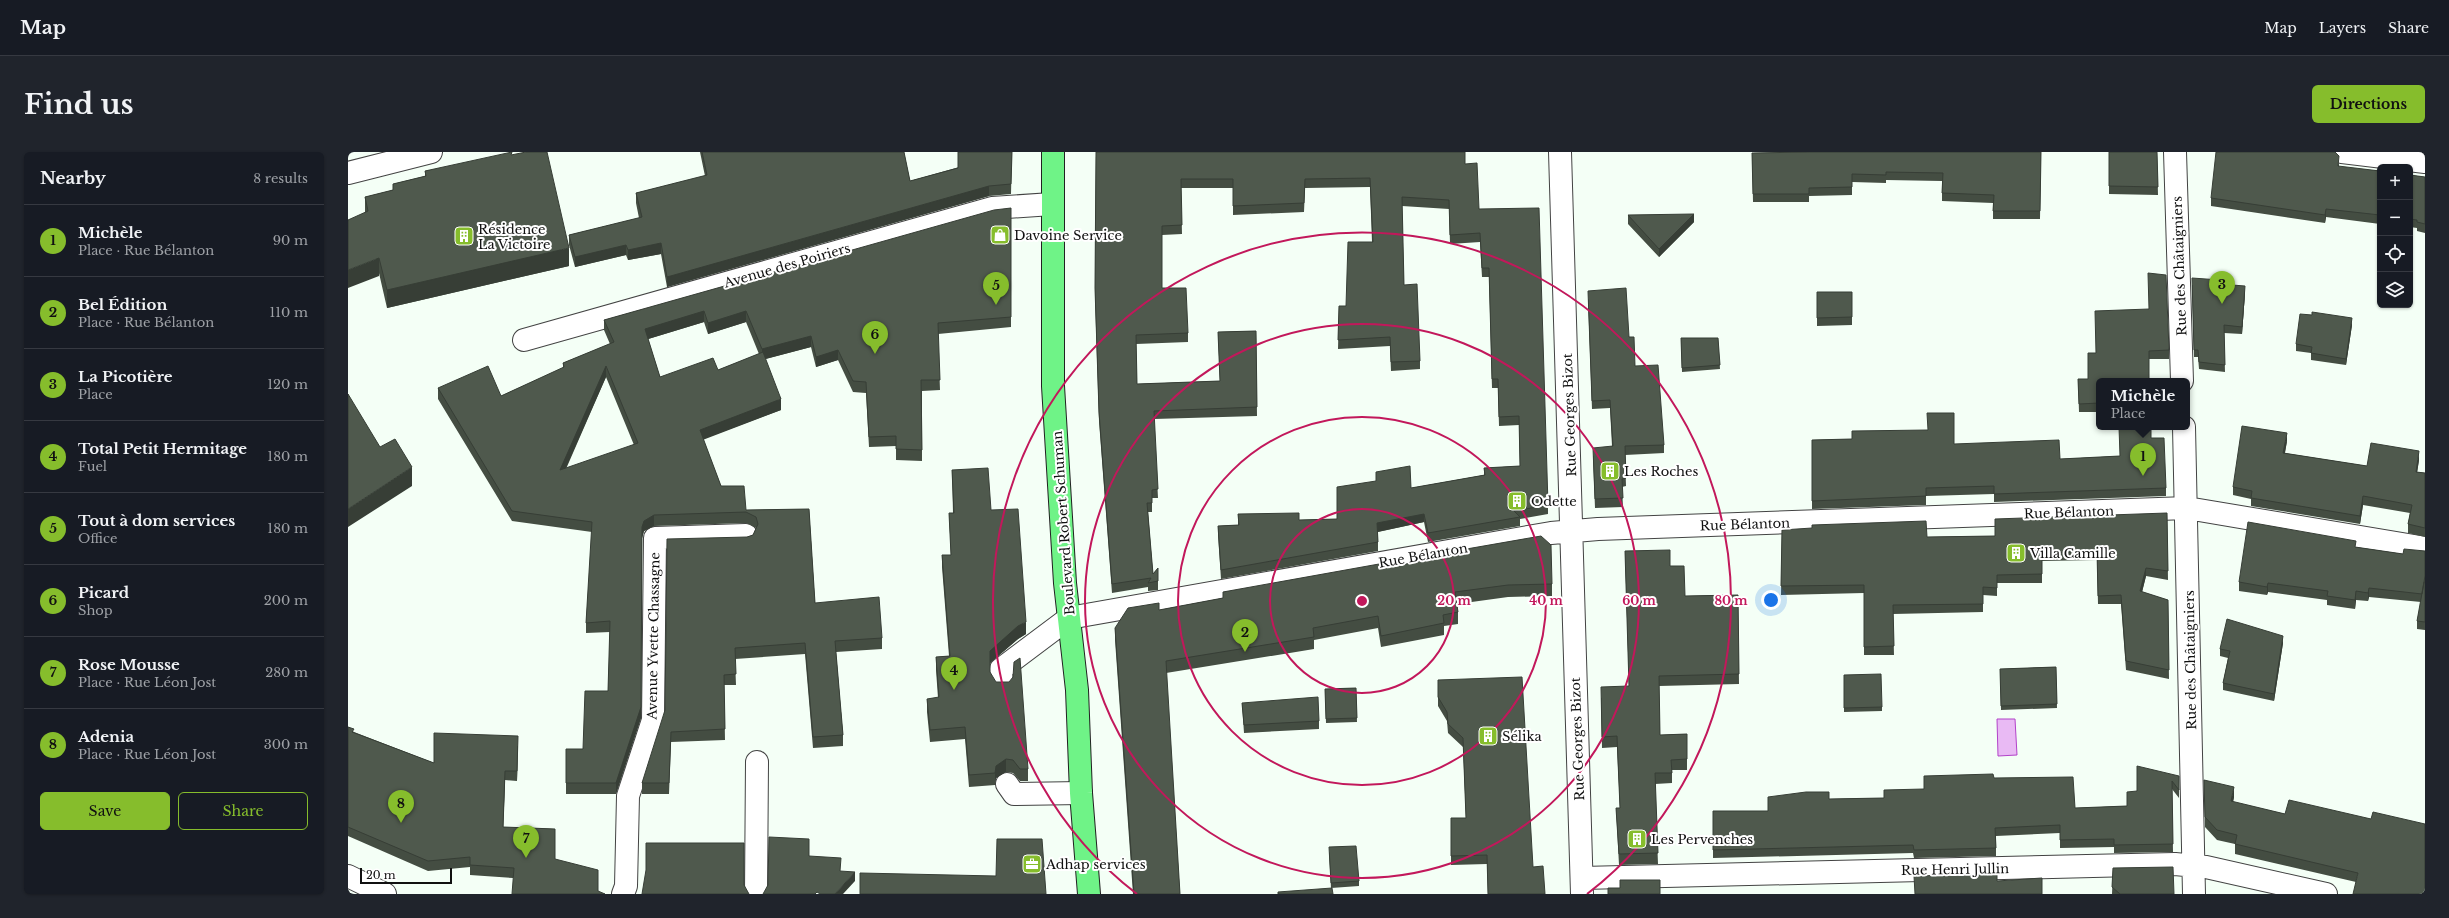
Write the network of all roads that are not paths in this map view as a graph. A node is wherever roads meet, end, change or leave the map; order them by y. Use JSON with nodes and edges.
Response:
{"nodes":[{"id":1,"x":432,"y":152,"type":"edge"},
{"id":2,"x":1053,"y":152,"type":"edge"},
{"id":3,"x":1560,"y":152,"type":"edge"},
{"id":4,"x":2175,"y":152,"type":"edge"},
{"id":5,"x":2342,"y":152,"type":"edge"},
{"id":6,"x":2425,"y":162,"type":"edge"},
{"id":7,"x":348,"y":173,"type":"edge"},
{"id":8,"x":1052,"y":204,"type":"junction"},
{"id":9,"x":524,"y":340,"type":"dead end"},
{"id":10,"x":2182,"y":378,"type":"edge"},
{"id":11,"x":2184,"y":430,"type":"edge"},
{"id":12,"x":2187,"y":508,"type":"junction"},
{"id":13,"x":1572,"y":532,"type":"junction"},
{"id":14,"x":746,"y":535,"type":"dead end"},
{"id":15,"x":2425,"y":548,"type":"edge"},
{"id":16,"x":1069,"y":618,"type":"junction"},
{"id":17,"x":1002,"y":684,"type":"edge"},
{"id":18,"x":757,"y":762,"type":"dead end"},
{"id":19,"x":1007,"y":784,"type":"dead end"},
{"id":20,"x":1081,"y":793,"type":"junction"},
{"id":21,"x":2194,"y":866,"type":"junction"},
{"id":22,"x":348,"y":876,"type":"edge"},
{"id":23,"x":1582,"y":886,"type":"edge"},
{"id":24,"x":385,"y":894,"type":"edge"},
{"id":25,"x":623,"y":894,"type":"edge"},
{"id":26,"x":756,"y":894,"type":"edge"},
{"id":27,"x":1089,"y":894,"type":"edge"},
{"id":28,"x":2194,"y":894,"type":"edge"},
{"id":29,"x":2326,"y":894,"type":"edge"}],
"edges":[{"from":1,"to":7,"type":"street"},
{"from":2,"to":8,"type":"main road","name":"Boulevard Robert Schuman"},
{"from":3,"to":13,"type":"street","name":"Rue Georges Bizot"},
{"from":4,"to":10,"type":"street","name":"Rue des Châtaigniers"},
{"from":5,"to":6,"type":"street"},
{"from":8,"to":9,"type":"street","name":"Avenue des Poiriers"},
{"from":8,"to":16,"type":"main road","name":"Boulevard Robert Schuman"},
{"from":11,"to":12,"type":"street","name":"Rue des Châtaigniers"},
{"from":12,"to":13,"type":"street","name":"Rue Bélanton"},
{"from":12,"to":15,"type":"street","name":"Rue Bélanton"},
{"from":12,"to":21,"type":"street","name":"Rue des Châtaigniers"},
{"from":13,"to":16,"type":"street","name":"Rue Bélanton"},
{"from":13,"to":23,"type":"street","name":"Rue Georges Bizot"},
{"from":14,"to":25,"type":"street","name":"Avenue Yvette Chassagne"},
{"from":16,"to":17,"type":"street"},
{"from":16,"to":20,"type":"main road","name":"Boulevard Robert Schuman"},
{"from":18,"to":26,"type":"street"},
{"from":19,"to":20,"type":"street"},
{"from":20,"to":27,"type":"main road","name":"Boulevard Robert Schuman"},
{"from":21,"to":23,"type":"street","name":"Rue Henri Jullin"},
{"from":21,"to":28,"type":"street","name":"Rue des Châtaigniers"},
{"from":21,"to":29,"type":"street","name":"Rue Henri Jullin"},
{"from":22,"to":24,"type":"street"}]}
